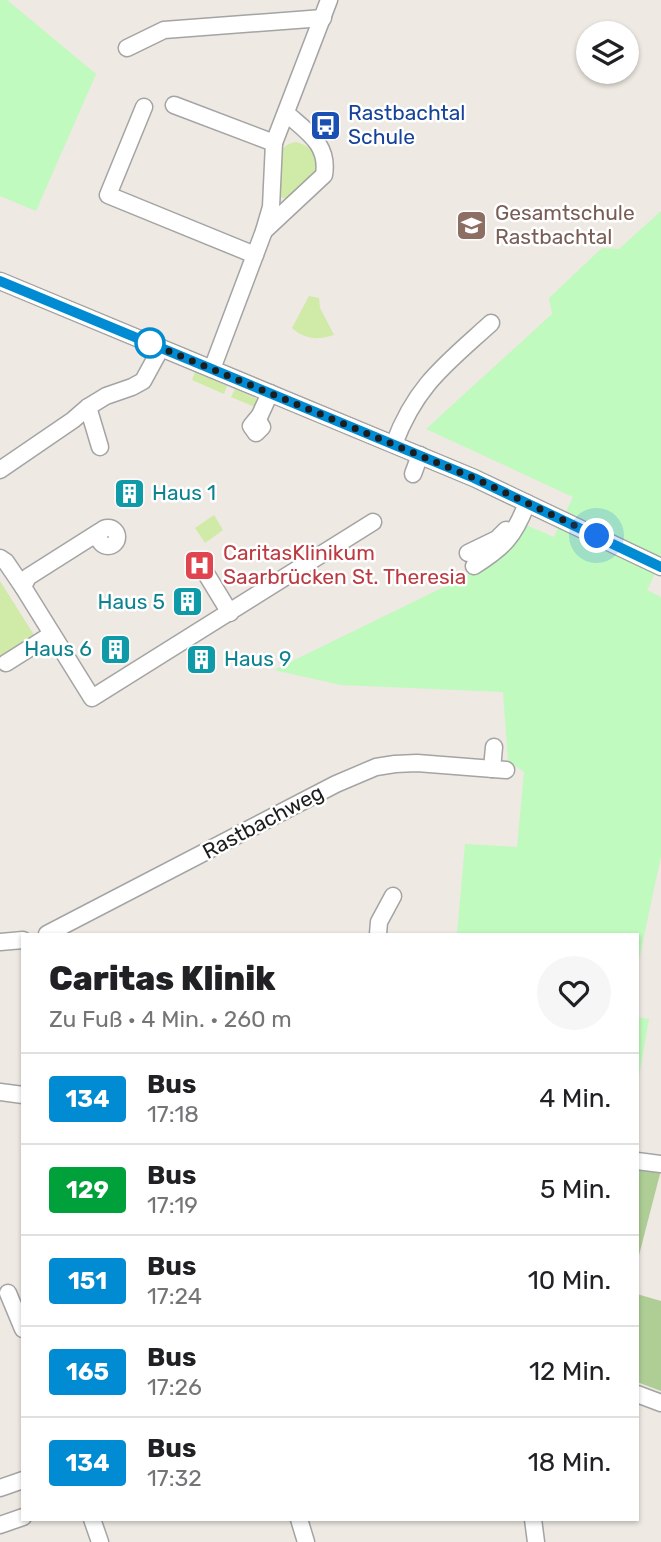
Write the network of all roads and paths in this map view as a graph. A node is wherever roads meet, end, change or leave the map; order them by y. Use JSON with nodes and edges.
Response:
{"nodes":[{"id":1,"x":329,"y":0,"type":"edge"},
{"id":2,"x":323,"y":18,"type":"junction"},
{"id":3,"x":127,"y":48,"type":"dead end"},
{"id":4,"x":174,"y":105,"type":"dead end"},
{"id":5,"x":144,"y":107,"type":"dead end"},
{"id":6,"x":286,"y":113,"type":"junction"},
{"id":7,"x":274,"y":143,"type":"junction"},
{"id":8,"x":264,"y":231,"type":"junction"},
{"id":9,"x":255,"y":255,"type":"junction"},
{"id":10,"x":0,"y":281,"type":"edge"},
{"id":11,"x":491,"y":323,"type":"dead end"},
{"id":12,"x":161,"y":348,"type":"junction"},
{"id":13,"x":212,"y":369,"type":"junction"},
{"id":14,"x":270,"y":393,"type":"junction"},
{"id":15,"x":88,"y":407,"type":"junction"},
{"id":16,"x":259,"y":421,"type":"dead end"},
{"id":17,"x":394,"y":444,"type":"junction"},
{"id":18,"x":100,"y":447,"type":"dead end"},
{"id":19,"x":420,"y":455,"type":"junction"},
{"id":20,"x":0,"y":470,"type":"edge"},
{"id":21,"x":413,"y":474,"type":"dead end"},
{"id":22,"x":524,"y":501,"type":"junction"},
{"id":23,"x":373,"y":522,"type":"dead end"},
{"id":24,"x":95,"y":537,"type":"dead end"},
{"id":25,"x":0,"y":558,"type":"edge"},
{"id":26,"x":471,"y":560,"type":"dead end"},
{"id":27,"x":660,"y":566,"type":"edge"},
{"id":28,"x":202,"y":567,"type":"dead end"},
{"id":29,"x":23,"y":587,"type":"junction"},
{"id":30,"x":230,"y":612,"type":"junction"},
{"id":31,"x":52,"y":634,"type":"junction"},
{"id":32,"x":6,"y":663,"type":"dead end"},
{"id":33,"x":494,"y":747,"type":"dead end"},
{"id":34,"x":393,"y":896,"type":"dead end"},
{"id":35,"x":49,"y":933,"type":"edge"},
{"id":36,"x":378,"y":933,"type":"edge"},
{"id":37,"x":21,"y":940,"type":"edge"},
{"id":38,"x":0,"y":942,"type":"edge"},
{"id":39,"x":0,"y":1092,"type":"edge"},
{"id":40,"x":21,"y":1094,"type":"edge"},
{"id":41,"x":639,"y":1161,"type":"edge"},
{"id":42,"x":661,"y":1164,"type":"edge"},
{"id":43,"x":10,"y":1294,"type":"edge"},
{"id":44,"x":21,"y":1324,"type":"edge"},
{"id":45,"x":639,"y":1395,"type":"edge"},
{"id":46,"x":661,"y":1402,"type":"edge"},
{"id":47,"x":21,"y":1480,"type":"edge"},
{"id":48,"x":0,"y":1488,"type":"edge"},
{"id":49,"x":21,"y":1518,"type":"edge"},
{"id":50,"x":93,"y":1521,"type":"edge"},
{"id":51,"x":300,"y":1521,"type":"edge"},
{"id":52,"x":533,"y":1521,"type":"edge"},
{"id":53,"x":0,"y":1525,"type":"edge"},
{"id":54,"x":100,"y":1542,"type":"edge"},
{"id":55,"x":306,"y":1542,"type":"edge"},
{"id":56,"x":536,"y":1542,"type":"edge"}],
"edges":[{"from":1,"to":2,"type":"street"},
{"from":2,"to":3,"type":"street"},
{"from":2,"to":6,"type":"street"},
{"from":4,"to":7,"type":"street"},
{"from":5,"to":9,"type":"street"},
{"from":6,"to":7,"type":"street"},
{"from":6,"to":8,"type":"street"},
{"from":7,"to":8,"type":"street"},
{"from":8,"to":9,"type":"street"},
{"from":9,"to":13,"type":"street"},
{"from":10,"to":12,"type":"street"},
{"from":11,"to":17,"type":"street"},
{"from":12,"to":13,"type":"street"},
{"from":12,"to":15,"type":"street"},
{"from":13,"to":14,"type":"street"},
{"from":14,"to":16,"type":"street"},
{"from":14,"to":17,"type":"street"},
{"from":15,"to":18,"type":"street"},
{"from":15,"to":20,"type":"street"},
{"from":17,"to":19,"type":"street"},
{"from":19,"to":21,"type":"street"},
{"from":19,"to":22,"type":"street"},
{"from":22,"to":26,"type":"street"},
{"from":22,"to":27,"type":"street"},
{"from":23,"to":30,"type":"street"},
{"from":24,"to":29,"type":"street"},
{"from":25,"to":29,"type":"street"},
{"from":28,"to":30,"type":"street"},
{"from":29,"to":31,"type":"street"},
{"from":30,"to":31,"type":"street"},
{"from":31,"to":32,"type":"street"},
{"from":33,"to":35,"type":"street","name":"Rastbachweg"},
{"from":34,"to":36,"type":"street"},
{"from":37,"to":38,"type":"street"},
{"from":39,"to":40,"type":"street"},
{"from":41,"to":42,"type":"street"},
{"from":43,"to":44,"type":"street"},
{"from":45,"to":46,"type":"street"},
{"from":47,"to":48,"type":"street"},
{"from":49,"to":53,"type":"street"},
{"from":50,"to":54,"type":"street"},
{"from":51,"to":55,"type":"street"},
{"from":52,"to":56,"type":"street"}]}
